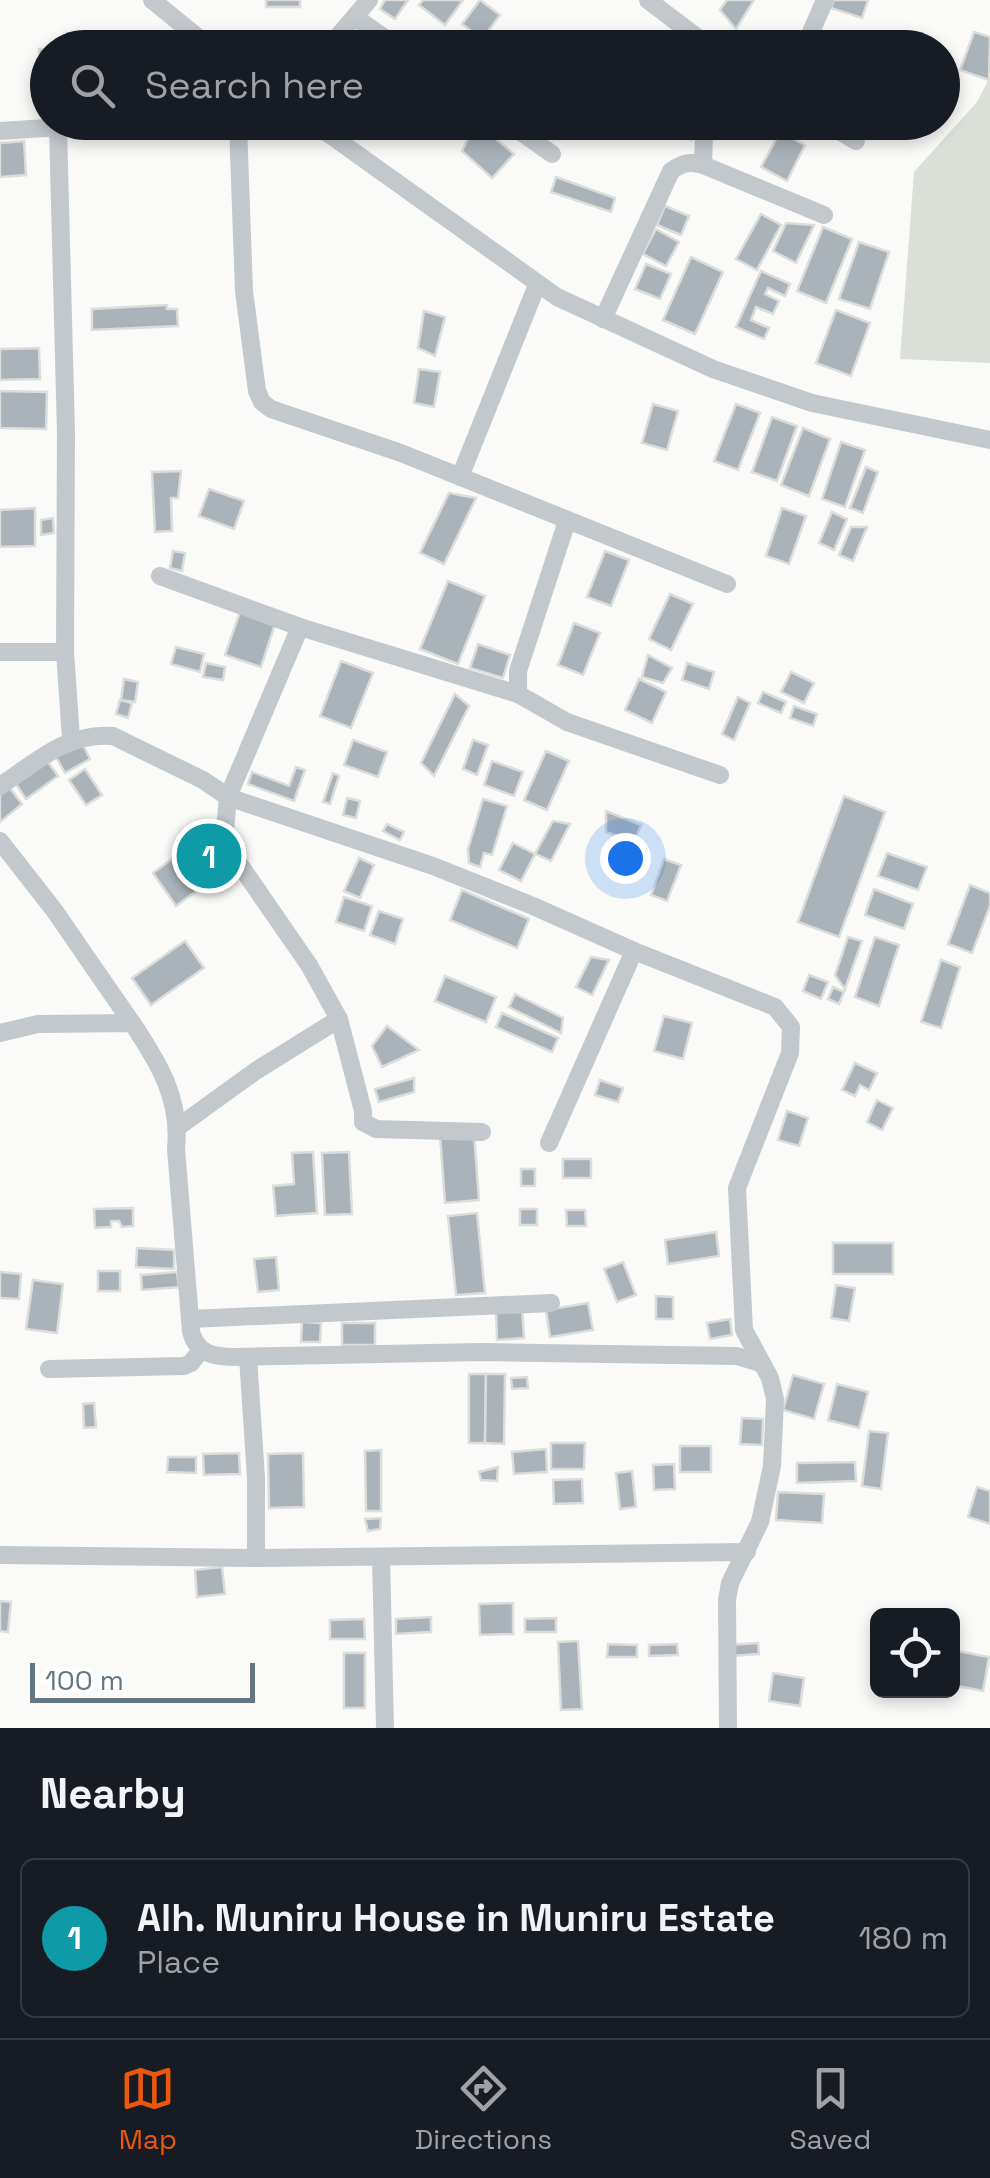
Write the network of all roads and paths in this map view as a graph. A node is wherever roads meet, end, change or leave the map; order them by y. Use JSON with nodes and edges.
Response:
{"nodes":[{"id":1,"x":152,"y":0,"type":"edge"},
{"id":2,"x":369,"y":0,"type":"edge"},
{"id":3,"x":648,"y":0,"type":"edge"},
{"id":4,"x":825,"y":0,"type":"edge"},
{"id":5,"x":355,"y":17,"type":"junction"},
{"id":6,"x":189,"y":30,"type":"edge"},
{"id":7,"x":344,"y":30,"type":"edge"},
{"id":8,"x":373,"y":30,"type":"edge"},
{"id":9,"x":687,"y":30,"type":"edge"},
{"id":10,"x":812,"y":30,"type":"edge"},
{"id":11,"x":30,"y":130,"type":"edge"},
{"id":12,"x":0,"y":132,"type":"edge"},
{"id":13,"x":58,"y":140,"type":"edge"},
{"id":14,"x":239,"y":140,"type":"edge"},
{"id":15,"x":337,"y":140,"type":"edge"},
{"id":16,"x":532,"y":140,"type":"edge"},
{"id":17,"x":704,"y":140,"type":"edge"},
{"id":18,"x":552,"y":154,"type":"dead end"},
{"id":19,"x":702,"y":165,"type":"junction"},
{"id":20,"x":824,"y":215,"type":"dead end"},
{"id":21,"x":537,"y":285,"type":"junction"},
{"id":22,"x":603,"y":318,"type":"junction"},
{"id":23,"x":990,"y":440,"type":"edge"},
{"id":24,"x":460,"y":477,"type":"junction"},
{"id":25,"x":567,"y":522,"type":"junction"},
{"id":26,"x":160,"y":576,"type":"dead end"},
{"id":27,"x":727,"y":584,"type":"dead end"},
{"id":28,"x":300,"y":627,"type":"junction"},
{"id":29,"x":0,"y":652,"type":"edge"},
{"id":30,"x":65,"y":652,"type":"junction"},
{"id":31,"x":518,"y":694,"type":"junction"},
{"id":32,"x":71,"y":738,"type":"junction"},
{"id":33,"x":720,"y":775,"type":"dead end"},
{"id":34,"x":0,"y":786,"type":"edge"},
{"id":35,"x":228,"y":797,"type":"junction"},
{"id":36,"x":0,"y":841,"type":"edge"},
{"id":37,"x":634,"y":952,"type":"junction"},
{"id":38,"x":339,"y":1019,"type":"junction"},
{"id":39,"x":132,"y":1022,"type":"junction"},
{"id":40,"x":0,"y":1033,"type":"edge"},
{"id":41,"x":178,"y":1127,"type":"junction"},
{"id":42,"x":482,"y":1132,"type":"dead end"},
{"id":43,"x":549,"y":1143,"type":"dead end"},
{"id":44,"x":551,"y":1304,"type":"dead end"},
{"id":45,"x":190,"y":1319,"type":"junction"},
{"id":46,"x":742,"y":1348,"type":"junction"},
{"id":47,"x":200,"y":1350,"type":"junction"},
{"id":48,"x":248,"y":1356,"type":"junction"},
{"id":49,"x":49,"y":1370,"type":"dead end"},
{"id":50,"x":747,"y":1552,"type":"junction"},
{"id":51,"x":0,"y":1555,"type":"edge"},
{"id":52,"x":381,"y":1557,"type":"junction"},
{"id":53,"x":256,"y":1558,"type":"junction"},
{"id":54,"x":385,"y":1728,"type":"edge"},
{"id":55,"x":728,"y":1728,"type":"edge"}],
"edges":[{"from":1,"to":6,"type":"street"},
{"from":2,"to":5,"type":"street"},
{"from":3,"to":9,"type":"street"},
{"from":4,"to":10,"type":"street"},
{"from":5,"to":7,"type":"street"},
{"from":5,"to":8,"type":"street"},
{"from":11,"to":12,"type":"street"},
{"from":13,"to":30,"type":"street"},
{"from":14,"to":24,"type":"street"},
{"from":15,"to":21,"type":"street"},
{"from":16,"to":18,"type":"street"},
{"from":17,"to":19,"type":"street"},
{"from":19,"to":20,"type":"street"},
{"from":19,"to":22,"type":"street"},
{"from":21,"to":22,"type":"street"},
{"from":21,"to":24,"type":"street"},
{"from":22,"to":23,"type":"street"},
{"from":24,"to":25,"type":"street"},
{"from":25,"to":27,"type":"street"},
{"from":25,"to":31,"type":"street"},
{"from":26,"to":28,"type":"street"},
{"from":28,"to":31,"type":"street"},
{"from":28,"to":35,"type":"street"},
{"from":29,"to":30,"type":"street"},
{"from":30,"to":32,"type":"street"},
{"from":31,"to":33,"type":"street"},
{"from":32,"to":34,"type":"street"},
{"from":32,"to":35,"type":"street"},
{"from":35,"to":37,"type":"street"},
{"from":35,"to":38,"type":"street"},
{"from":36,"to":39,"type":"street"},
{"from":37,"to":43,"type":"street"},
{"from":37,"to":46,"type":"street"},
{"from":38,"to":41,"type":"street"},
{"from":38,"to":42,"type":"street"},
{"from":39,"to":40,"type":"street"},
{"from":39,"to":41,"type":"street"},
{"from":41,"to":45,"type":"street"},
{"from":44,"to":45,"type":"street"},
{"from":45,"to":47,"type":"street"},
{"from":46,"to":48,"type":"street"},
{"from":46,"to":50,"type":"street"},
{"from":47,"to":48,"type":"street"},
{"from":47,"to":49,"type":"street"},
{"from":48,"to":53,"type":"street"},
{"from":50,"to":52,"type":"street"},
{"from":50,"to":55,"type":"street"},
{"from":51,"to":53,"type":"street"},
{"from":52,"to":53,"type":"street"},
{"from":52,"to":54,"type":"street"}]}
